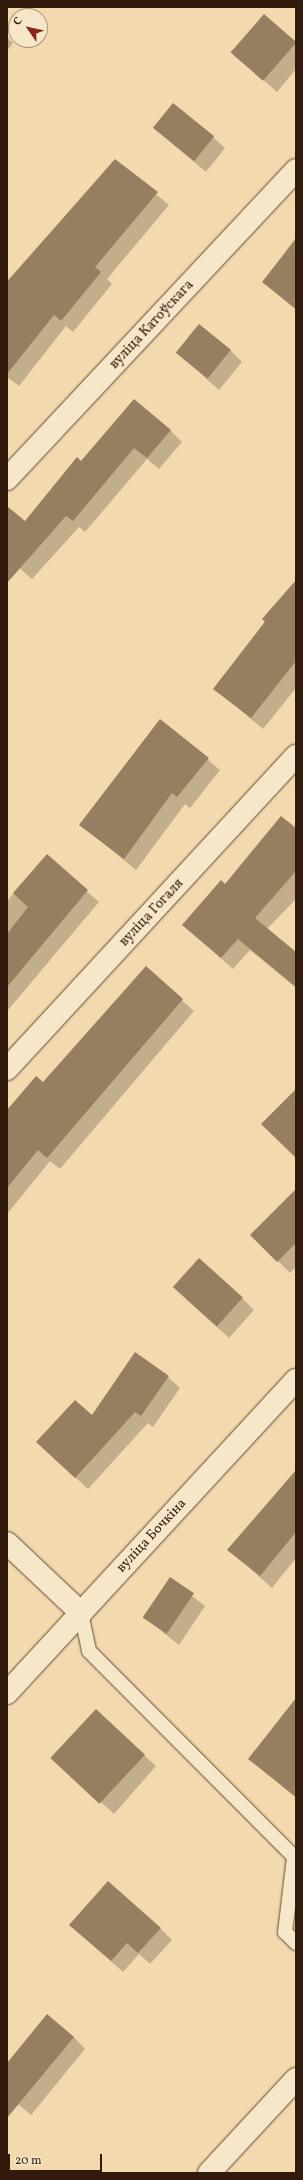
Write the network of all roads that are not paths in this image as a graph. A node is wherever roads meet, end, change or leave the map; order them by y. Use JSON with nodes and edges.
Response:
{"nodes":[{"id":1,"x":296,"y":170,"type":"edge"},
{"id":2,"x":7,"y":480,"type":"edge"},
{"id":3,"x":296,"y":756,"type":"edge"},
{"id":4,"x":7,"y":1069,"type":"edge"},
{"id":5,"x":296,"y":1380,"type":"edge"},
{"id":6,"x":7,"y":1543,"type":"edge"},
{"id":7,"x":81,"y":1613,"type":"junction"},
{"id":8,"x":7,"y":1693,"type":"edge"},
{"id":9,"x":296,"y":1943,"type":"edge"},
{"id":10,"x":296,"y":2078,"type":"edge"},
{"id":11,"x":209,"y":2173,"type":"edge"}],
"edges":[{"from":1,"to":2,"type":"street","name":"вуліца Катоўскага"},
{"from":3,"to":4,"type":"street","name":"вуліца Гогаля"},
{"from":5,"to":7,"type":"street","name":"вуліца Бочкіна"},
{"from":6,"to":7,"type":"street"},
{"from":7,"to":8,"type":"street","name":"вуліца Бочкіна"},
{"from":7,"to":9,"type":"lane"},
{"from":10,"to":11,"type":"street"}]}
